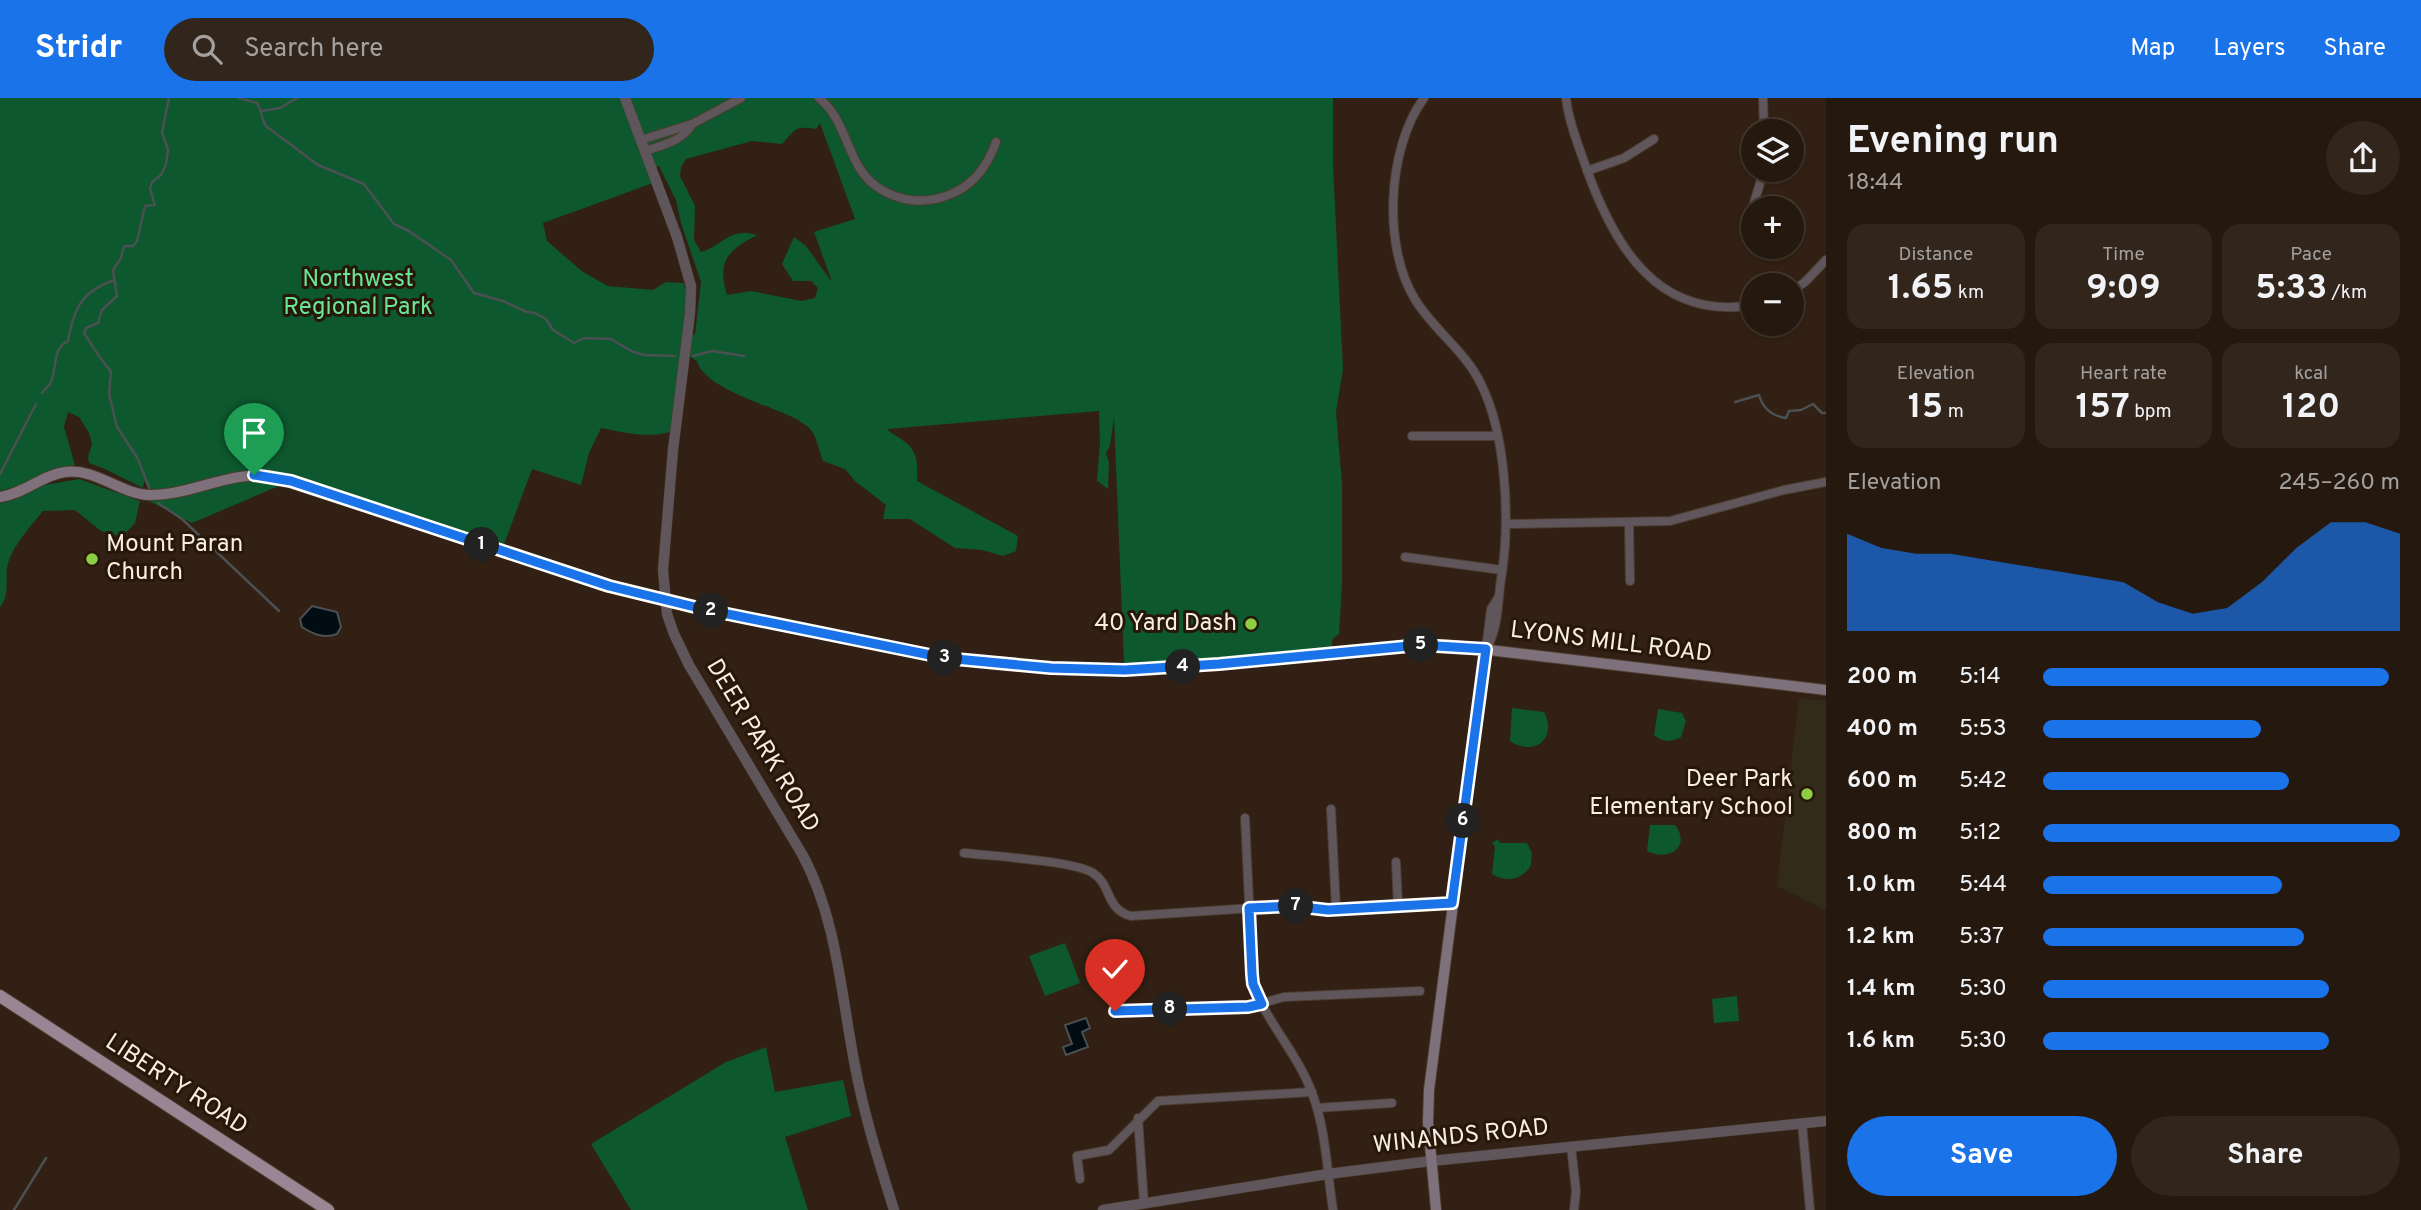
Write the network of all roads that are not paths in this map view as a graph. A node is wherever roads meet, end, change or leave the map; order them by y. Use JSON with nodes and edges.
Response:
{"nodes":[{"id":1,"x":625,"y":98,"type":"edge"},
{"id":2,"x":741,"y":98,"type":"edge"},
{"id":3,"x":819,"y":98,"type":"edge"},
{"id":4,"x":1424,"y":98,"type":"edge"},
{"id":5,"x":1566,"y":98,"type":"edge"},
{"id":6,"x":1763,"y":98,"type":"edge"},
{"id":7,"x":1764,"y":119,"type":"edge"},
{"id":8,"x":692,"y":124,"type":"junction"},
{"id":9,"x":1654,"y":139,"type":"dead end"},
{"id":10,"x":641,"y":140,"type":"junction"},
{"id":11,"x":996,"y":142,"type":"dead end"},
{"id":12,"x":645,"y":152,"type":"junction"},
{"id":13,"x":1587,"y":171,"type":"junction"},
{"id":14,"x":1826,"y":260,"type":"edge"},
{"id":15,"x":1804,"y":283,"type":"edge"},
{"id":16,"x":1741,"y":307,"type":"edge"},
{"id":17,"x":1412,"y":436,"type":"dead end"},
{"id":18,"x":1497,"y":436,"type":"junction"},
{"id":19,"x":1826,"y":482,"type":"edge"},
{"id":20,"x":0,"y":497,"type":"edge"},
{"id":21,"x":1629,"y":523,"type":"junction"},
{"id":22,"x":1506,"y":524,"type":"junction"},
{"id":23,"x":1405,"y":557,"type":"dead end"},
{"id":24,"x":1502,"y":570,"type":"junction"},
{"id":25,"x":1630,"y":581,"type":"dead end"},
{"id":26,"x":665,"y":600,"type":"junction"},
{"id":27,"x":1486,"y":649,"type":"junction"},
{"id":28,"x":1826,"y":690,"type":"edge"},
{"id":29,"x":1331,"y":809,"type":"dead end"},
{"id":30,"x":1245,"y":818,"type":"dead end"},
{"id":31,"x":964,"y":853,"type":"dead end"},
{"id":32,"x":1396,"y":862,"type":"dead end"},
{"id":33,"x":1452,"y":903,"type":"junction"},
{"id":34,"x":1398,"y":906,"type":"junction"},
{"id":35,"x":1249,"y":908,"type":"junction"},
{"id":36,"x":1336,"y":909,"type":"junction"},
{"id":37,"x":1420,"y":991,"type":"dead end"},
{"id":38,"x":0,"y":996,"type":"edge"},
{"id":39,"x":1262,"y":1004,"type":"junction"},
{"id":40,"x":1115,"y":1011,"type":"dead end"},
{"id":41,"x":1312,"y":1092,"type":"junction"},
{"id":42,"x":1392,"y":1103,"type":"dead end"},
{"id":43,"x":1317,"y":1108,"type":"junction"},
{"id":44,"x":1138,"y":1118,"type":"junction"},
{"id":45,"x":1826,"y":1121,"type":"edge"},
{"id":46,"x":1802,"y":1123,"type":"junction"},
{"id":47,"x":1571,"y":1146,"type":"junction"},
{"id":48,"x":1431,"y":1161,"type":"junction"},
{"id":49,"x":1328,"y":1174,"type":"junction"},
{"id":50,"x":1080,"y":1179,"type":"dead end"},
{"id":51,"x":1144,"y":1204,"type":"junction"},
{"id":52,"x":328,"y":1210,"type":"edge"},
{"id":53,"x":894,"y":1210,"type":"edge"},
{"id":54,"x":1102,"y":1210,"type":"edge"},
{"id":55,"x":1333,"y":1210,"type":"edge"},
{"id":56,"x":1436,"y":1210,"type":"edge"},
{"id":57,"x":1574,"y":1210,"type":"edge"},
{"id":58,"x":1810,"y":1210,"type":"edge"}],
"edges":[{"from":1,"to":10,"type":"street","name":"DEER PARK ROAD"},
{"from":2,"to":8,"type":"street"},
{"from":3,"to":11,"type":"street"},
{"from":4,"to":18,"type":"street"},
{"from":5,"to":13,"type":"street"},
{"from":6,"to":7,"type":"street"},
{"from":8,"to":10,"type":"street"},
{"from":8,"to":12,"type":"street"},
{"from":9,"to":13,"type":"street"},
{"from":10,"to":12,"type":"street","name":"DEER PARK ROAD"},
{"from":12,"to":26,"type":"street","name":"DEER PARK ROAD"},
{"from":13,"to":16,"type":"street"},
{"from":14,"to":15,"type":"street"},
{"from":17,"to":18,"type":"street"},
{"from":18,"to":22,"type":"street"},
{"from":19,"to":21,"type":"street"},
{"from":20,"to":26,"type":"main road","name":"LYONS MILL ROAD"},
{"from":21,"to":22,"type":"street"},
{"from":21,"to":25,"type":"street"},
{"from":22,"to":24,"type":"street"},
{"from":23,"to":24,"type":"street"},
{"from":24,"to":27,"type":"street"},
{"from":26,"to":27,"type":"main road","name":"LYONS MILL ROAD"},
{"from":26,"to":53,"type":"street","name":"DEER PARK ROAD"},
{"from":27,"to":28,"type":"main road","name":"LYONS MILL ROAD"},
{"from":27,"to":33,"type":"main road"},
{"from":29,"to":36,"type":"street"},
{"from":30,"to":35,"type":"street"},
{"from":31,"to":35,"type":"street"},
{"from":32,"to":34,"type":"street"},
{"from":33,"to":34,"type":"street"},
{"from":33,"to":48,"type":"main road"},
{"from":34,"to":36,"type":"street"},
{"from":35,"to":36,"type":"street"},
{"from":35,"to":39,"type":"street"},
{"from":37,"to":39,"type":"street"},
{"from":38,"to":52,"type":"main road","name":"LIBERTY ROAD"},
{"from":39,"to":40,"type":"street"},
{"from":39,"to":41,"type":"street"},
{"from":41,"to":43,"type":"street"},
{"from":41,"to":44,"type":"street"},
{"from":42,"to":43,"type":"street"},
{"from":43,"to":49,"type":"street"},
{"from":44,"to":50,"type":"street"},
{"from":44,"to":51,"type":"street"},
{"from":45,"to":46,"type":"street","name":"WINANDS ROAD"},
{"from":46,"to":47,"type":"street","name":"WINANDS ROAD"},
{"from":46,"to":58,"type":"street"},
{"from":47,"to":48,"type":"street","name":"WINANDS ROAD"},
{"from":47,"to":57,"type":"street"},
{"from":48,"to":49,"type":"street","name":"WINANDS ROAD"},
{"from":48,"to":56,"type":"main road"},
{"from":49,"to":51,"type":"street","name":"WINANDS ROAD"},
{"from":49,"to":55,"type":"street"},
{"from":51,"to":54,"type":"street","name":"WINANDS ROAD"}]}
